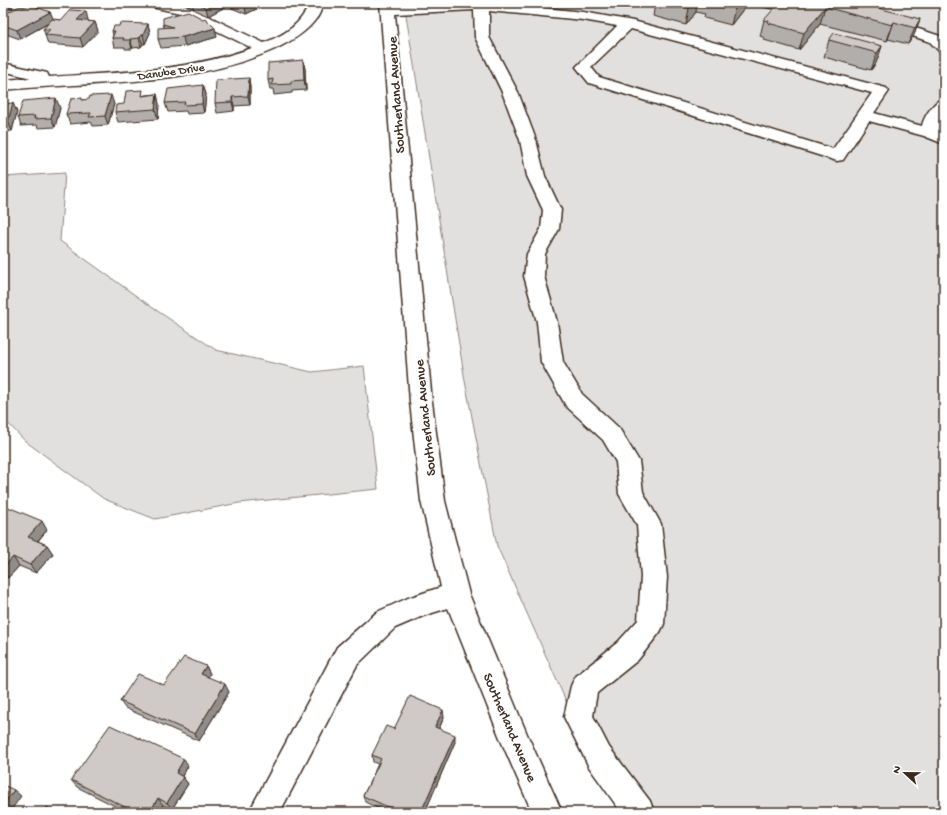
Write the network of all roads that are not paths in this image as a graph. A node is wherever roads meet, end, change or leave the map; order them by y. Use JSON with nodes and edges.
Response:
{"nodes":[{"id":1,"x":152,"y":3,"type":"edge"},
{"id":2,"x":317,"y":3,"type":"edge"},
{"id":3,"x":592,"y":3,"type":"edge"},
{"id":4,"x":768,"y":3,"type":"edge"},
{"id":5,"x":876,"y":3,"type":"edge"},
{"id":6,"x":483,"y":5,"type":"edge"},
{"id":7,"x":818,"y":6,"type":"edge"},
{"id":8,"x":388,"y":7,"type":"edge"},
{"id":9,"x":583,"y":16,"type":"junction"},
{"id":10,"x":628,"y":24,"type":"junction"},
{"id":11,"x":265,"y":48,"type":"junction"},
{"id":12,"x":944,"y":48,"type":"edge"},
{"id":13,"x":3,"y":66,"type":"edge"},
{"id":14,"x":63,"y":80,"type":"junction"},
{"id":15,"x":3,"y":85,"type":"edge"},
{"id":16,"x":944,"y":103,"type":"edge"},
{"id":17,"x":865,"y":115,"type":"junction"},
{"id":18,"x":929,"y":132,"type":"junction"},
{"id":19,"x":944,"y":138,"type":"edge"},
{"id":20,"x":456,"y":594,"type":"junction"},
{"id":21,"x":264,"y":812,"type":"edge"},
{"id":22,"x":547,"y":812,"type":"edge"},
{"id":23,"x":639,"y":812,"type":"edge"}],
"edges":[{"from":1,"to":11,"type":"street"},
{"from":2,"to":11,"type":"street","name":"Danube Drive"},
{"from":3,"to":9,"type":"street"},
{"from":4,"to":7,"type":"street"},
{"from":5,"to":12,"type":"street"},
{"from":6,"to":8,"type":"street"},
{"from":6,"to":9,"type":"street"},
{"from":6,"to":23,"type":"street"},
{"from":8,"to":20,"type":"street","name":"Southerland Avenue"},
{"from":9,"to":10,"type":"street"},
{"from":10,"to":17,"type":"street"},
{"from":10,"to":17,"type":"street"},
{"from":11,"to":14,"type":"street","name":"Danube Drive"},
{"from":13,"to":14,"type":"street"},
{"from":14,"to":15,"type":"street","name":"Danube Drive"},
{"from":16,"to":18,"type":"street"},
{"from":17,"to":18,"type":"street"},
{"from":18,"to":19,"type":"street"},
{"from":20,"to":21,"type":"street"},
{"from":20,"to":22,"type":"street","name":"Southerland Avenue"}]}
